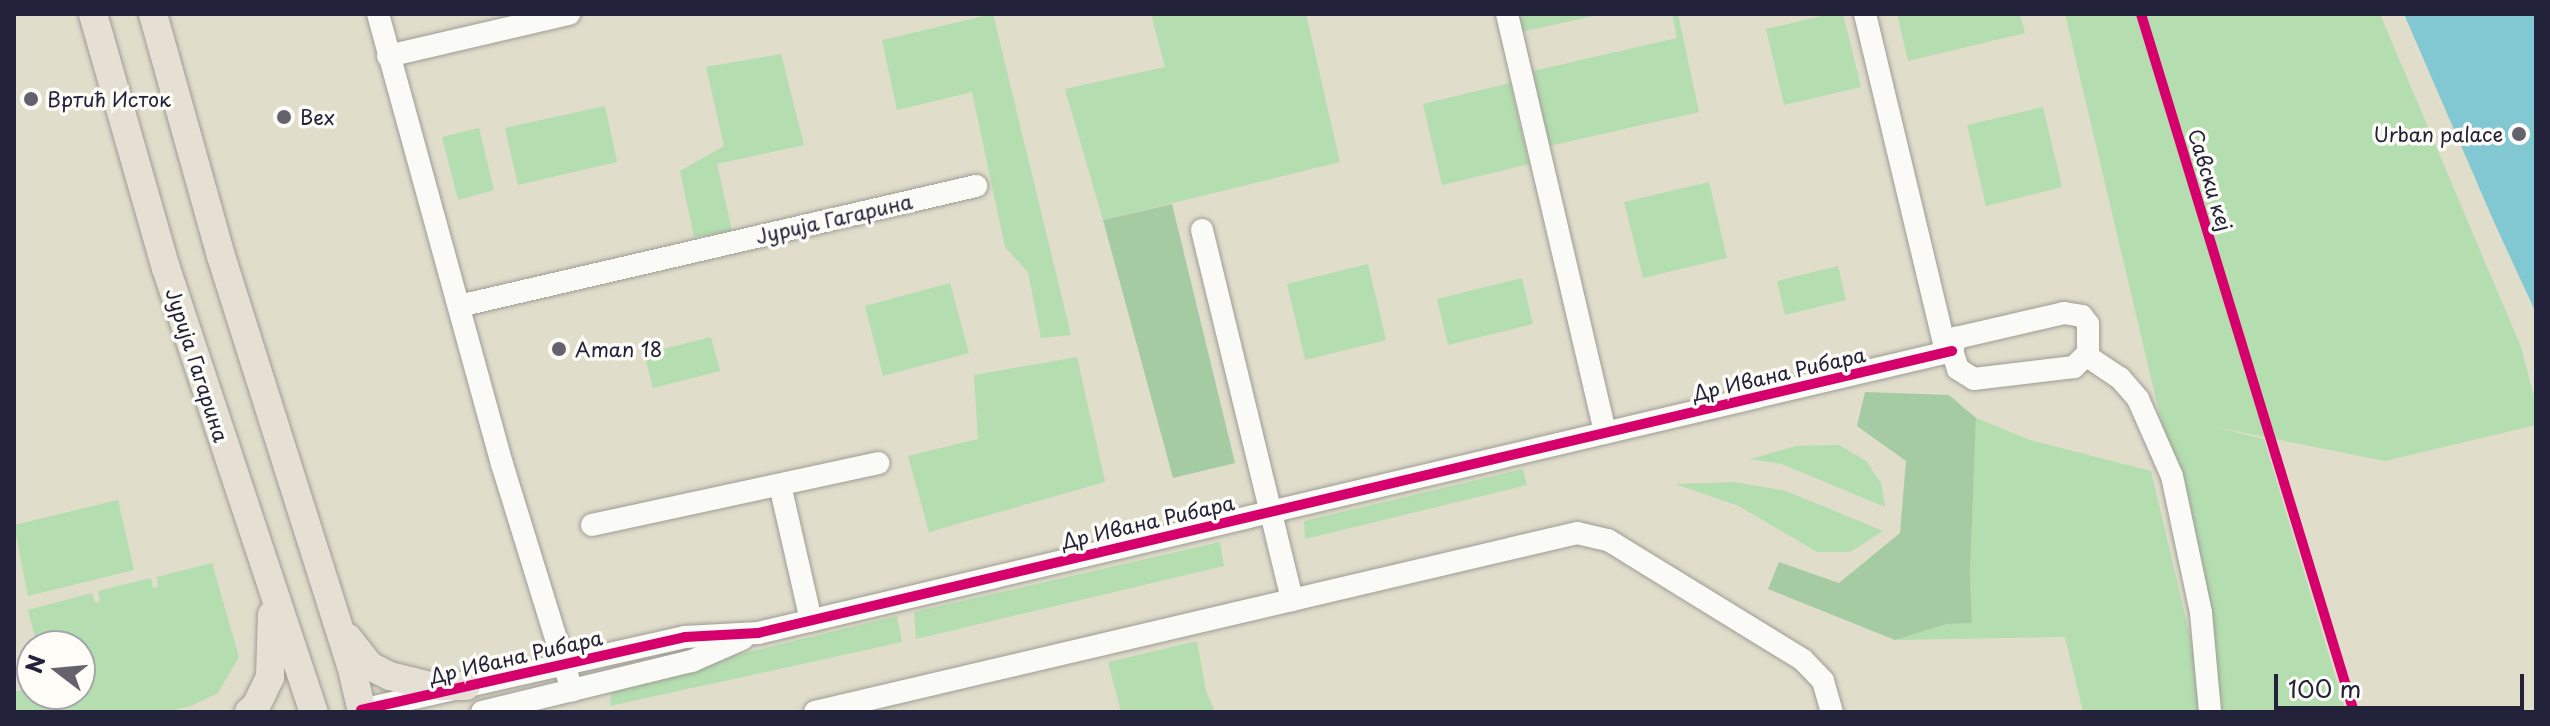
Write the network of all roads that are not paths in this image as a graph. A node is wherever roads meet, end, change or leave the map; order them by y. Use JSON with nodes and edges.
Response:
{"nodes":[{"id":1,"x":93,"y":14,"type":"edge"},
{"id":2,"x":153,"y":14,"type":"edge"},
{"id":3,"x":378,"y":14,"type":"edge"},
{"id":4,"x":569,"y":14,"type":"edge"},
{"id":5,"x":1507,"y":14,"type":"edge"},
{"id":6,"x":1865,"y":14,"type":"edge"},
{"id":7,"x":388,"y":56,"type":"junction"},
{"id":8,"x":976,"y":186,"type":"dead end"},
{"id":9,"x":1202,"y":230,"type":"dead end"},
{"id":10,"x":459,"y":306,"type":"junction"},
{"id":11,"x":1949,"y":352,"type":"junction"},
{"id":12,"x":2087,"y":356,"type":"junction"},
{"id":13,"x":1605,"y":433,"type":"junction"},
{"id":14,"x":878,"y":463,"type":"dead end"},
{"id":15,"x":780,"y":485,"type":"junction"},
{"id":16,"x":1270,"y":511,"type":"junction"},
{"id":17,"x":592,"y":525,"type":"dead end"},
{"id":18,"x":271,"y":591,"type":"junction"},
{"id":19,"x":1292,"y":600,"type":"junction"},
{"id":20,"x":336,"y":620,"type":"junction"},
{"id":21,"x":811,"y":620,"type":"junction"},
{"id":22,"x":758,"y":633,"type":"junction"},
{"id":23,"x":566,"y":664,"type":"junction"},
{"id":24,"x":466,"y":686,"type":"junction"},
{"id":25,"x":572,"y":690,"type":"junction"},
{"id":26,"x":358,"y":711,"type":"edge"},
{"id":27,"x":249,"y":712,"type":"edge"},
{"id":28,"x":314,"y":712,"type":"edge"},
{"id":29,"x":482,"y":712,"type":"edge"},
{"id":30,"x":815,"y":712,"type":"edge"},
{"id":31,"x":1832,"y":712,"type":"edge"},
{"id":32,"x":2210,"y":712,"type":"edge"}],
"edges":[{"from":1,"to":18,"type":"main road","name":"Јурија Гагарина"},
{"from":2,"to":20,"type":"main road"},
{"from":3,"to":7,"type":"street"},
{"from":4,"to":7,"type":"street"},
{"from":5,"to":13,"type":"street"},
{"from":6,"to":11,"type":"street"},
{"from":7,"to":10,"type":"street"},
{"from":8,"to":10,"type":"street","name":"Јурија Гагарина"},
{"from":9,"to":16,"type":"street"},
{"from":10,"to":23,"type":"street"},
{"from":11,"to":12,"type":"street"},
{"from":11,"to":12,"type":"street","name":"Др Ивана Рибара"},
{"from":11,"to":13,"type":"street","name":"Др Ивана Рибара"},
{"from":12,"to":32,"type":"street"},
{"from":13,"to":16,"type":"street","name":"Др Ивана Рибара"},
{"from":14,"to":15,"type":"street"},
{"from":15,"to":17,"type":"street"},
{"from":15,"to":21,"type":"street"},
{"from":16,"to":19,"type":"street"},
{"from":16,"to":21,"type":"street","name":"Др Ивана Рибара"},
{"from":18,"to":27,"type":"main road"},
{"from":18,"to":28,"type":"main road","name":"Јурија Гагарина"},
{"from":19,"to":30,"type":"street"},
{"from":19,"to":31,"type":"street"},
{"from":20,"to":24,"type":"main road"},
{"from":20,"to":26,"type":"main road"},
{"from":21,"to":22,"type":"street","name":"Др Ивана Рибара"},
{"from":22,"to":23,"type":"street","name":"Др Ивана Рибара"},
{"from":22,"to":25,"type":"street","name":"Др Ивана Рибара"},
{"from":23,"to":24,"type":"street","name":"Др Ивана Рибара"},
{"from":23,"to":25,"type":"street"},
{"from":24,"to":26,"type":"street","name":"Др Ивана Рибара"},
{"from":25,"to":29,"type":"street","name":"Др Ивана Рибара"}]}
